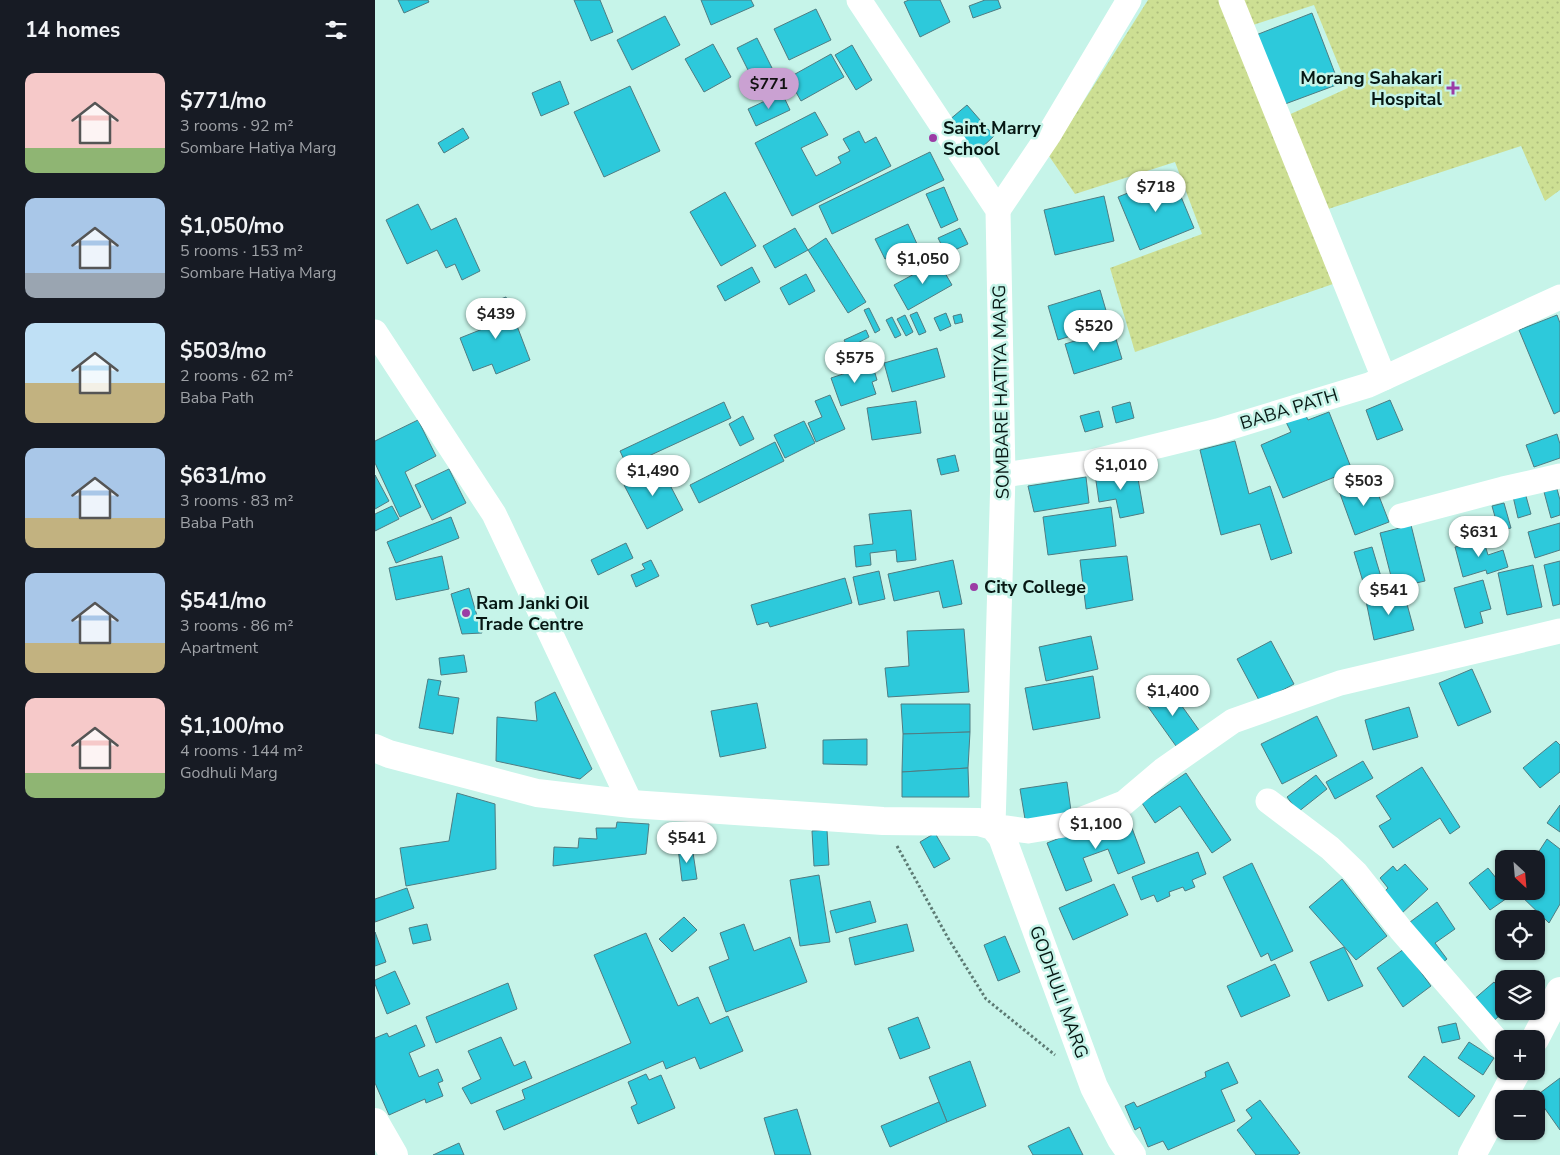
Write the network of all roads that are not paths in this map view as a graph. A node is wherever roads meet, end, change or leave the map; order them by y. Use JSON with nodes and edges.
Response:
{"nodes":[{"id":1,"x":859,"y":0,"type":"edge"},
{"id":2,"x":1129,"y":0,"type":"edge"},
{"id":3,"x":1231,"y":0,"type":"edge"},
{"id":4,"x":998,"y":210,"type":"junction"},
{"id":5,"x":1560,"y":297,"type":"edge"},
{"id":6,"x":375,"y":332,"type":"edge"},
{"id":7,"x":1384,"y":378,"type":"junction"},
{"id":8,"x":1003,"y":475,"type":"junction"},
{"id":9,"x":1560,"y":476,"type":"edge"},
{"id":10,"x":1401,"y":516,"type":"dead end"},
{"id":11,"x":1560,"y":631,"type":"edge"},
{"id":12,"x":375,"y":748,"type":"edge"},
{"id":13,"x":1268,"y":801,"type":"dead end"},
{"id":14,"x":631,"y":804,"type":"junction"},
{"id":15,"x":993,"y":826,"type":"junction"},
{"id":16,"x":1560,"y":991,"type":"edge"},
{"id":17,"x":1540,"y":1030,"type":"edge"},
{"id":18,"x":1495,"y":1039,"type":"edge"},
{"id":19,"x":1512,"y":1080,"type":"edge"},
{"id":20,"x":376,"y":1127,"type":"edge"},
{"id":21,"x":394,"y":1155,"type":"edge"},
{"id":22,"x":1132,"y":1155,"type":"edge"},
{"id":23,"x":1472,"y":1155,"type":"edge"}],
"edges":[{"from":1,"to":4,"type":"street"},
{"from":2,"to":4,"type":"street"},
{"from":3,"to":7,"type":"street"},
{"from":4,"to":8,"type":"street","name":"SOMBARE HATIYA MARG"},
{"from":5,"to":7,"type":"street","name":"BABA PATH"},
{"from":6,"to":14,"type":"street"},
{"from":7,"to":8,"type":"street","name":"BABA PATH"},
{"from":8,"to":15,"type":"street","name":"SOMBARE HATIYA MARG"},
{"from":9,"to":10,"type":"street"},
{"from":11,"to":15,"type":"street"},
{"from":12,"to":14,"type":"main road"},
{"from":13,"to":18,"type":"street"},
{"from":14,"to":15,"type":"main road"},
{"from":15,"to":22,"type":"main road","name":"GODHULI MARG"},
{"from":16,"to":17,"type":"main road"},
{"from":19,"to":23,"type":"main road"},
{"from":20,"to":21,"type":"main road"}]}
